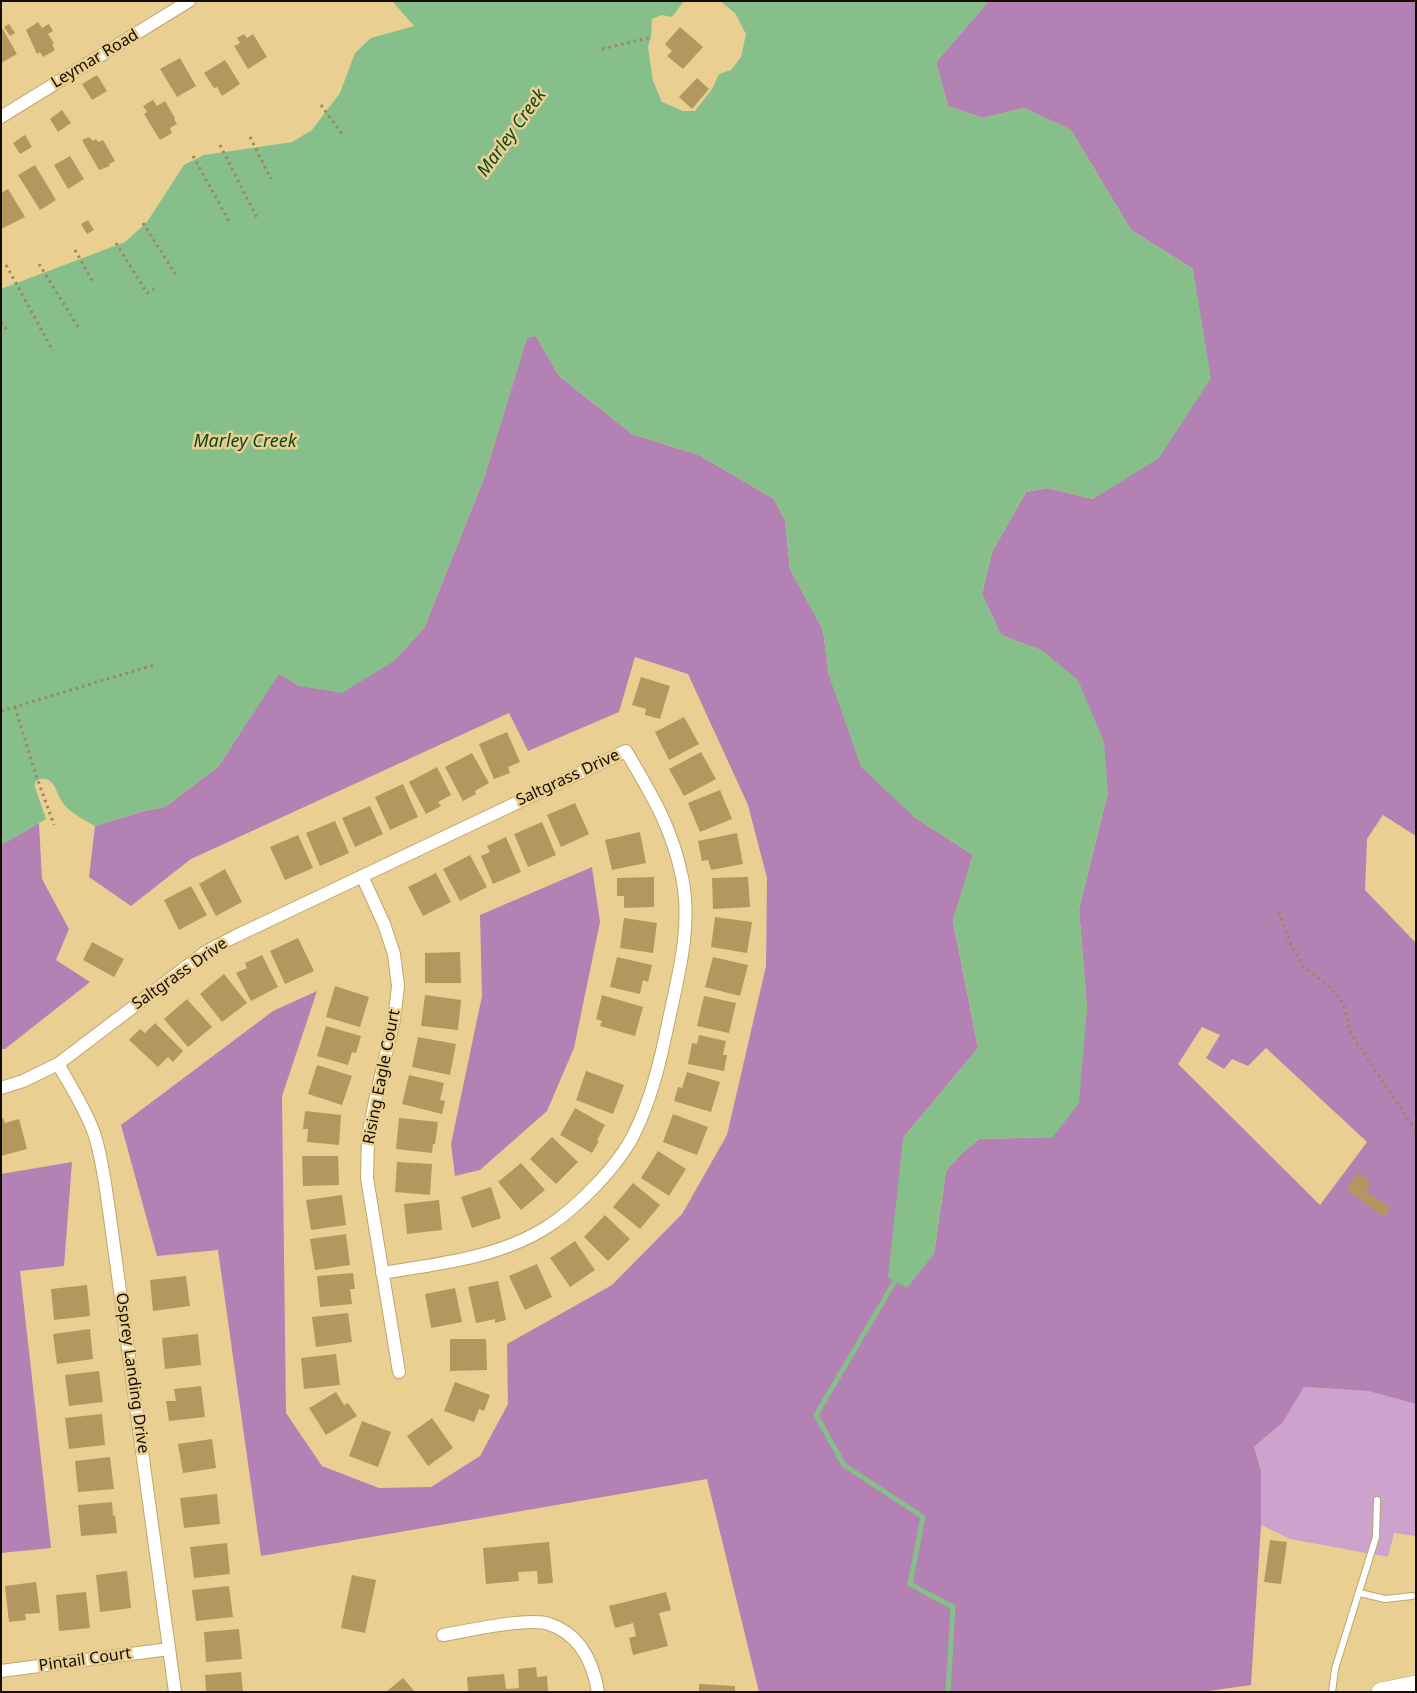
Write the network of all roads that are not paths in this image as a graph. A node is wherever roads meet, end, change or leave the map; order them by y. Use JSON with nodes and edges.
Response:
{"nodes":[{"id":1,"x":189,"y":1,"type":"edge"},
{"id":2,"x":1,"y":117,"type":"edge"},
{"id":3,"x":362,"y":876,"type":"junction"},
{"id":4,"x":58,"y":1064,"type":"junction"},
{"id":5,"x":1,"y":1088,"type":"edge"},
{"id":6,"x":382,"y":1274,"type":"junction"},
{"id":7,"x":398,"y":1372,"type":"dead end"},
{"id":8,"x":1377,"y":1500,"type":"dead end"},
{"id":9,"x":1360,"y":1593,"type":"junction"},
{"id":10,"x":1412,"y":1596,"type":"dead end"},
{"id":11,"x":443,"y":1635,"type":"dead end"},
{"id":12,"x":169,"y":1649,"type":"junction"},
{"id":13,"x":1,"y":1671,"type":"edge"},
{"id":14,"x":1416,"y":1685,"type":"edge"},
{"id":15,"x":175,"y":1692,"type":"edge"},
{"id":16,"x":598,"y":1692,"type":"edge"},
{"id":17,"x":1332,"y":1692,"type":"edge"},
{"id":18,"x":1381,"y":1692,"type":"edge"}],
"edges":[{"from":1,"to":2,"type":"street","name":"Leymar Road"},
{"from":3,"to":4,"type":"street","name":"Saltgrass Drive"},
{"from":3,"to":6,"type":"street","name":"Rising Eagle Court"},
{"from":3,"to":6,"type":"street","name":"Saltgrass Drive"},
{"from":4,"to":5,"type":"street","name":"Saltgrass Drive"},
{"from":4,"to":12,"type":"street","name":"Osprey Landing Drive"},
{"from":6,"to":7,"type":"street","name":"Rising Eagle Court"},
{"from":8,"to":9,"type":"lane"},
{"from":9,"to":10,"type":"lane"},
{"from":9,"to":17,"type":"lane"},
{"from":11,"to":16,"type":"street"},
{"from":12,"to":13,"type":"street","name":"Pintail Court"},
{"from":12,"to":15,"type":"street","name":"Osprey Landing Drive"},
{"from":14,"to":18,"type":"street"}]}
